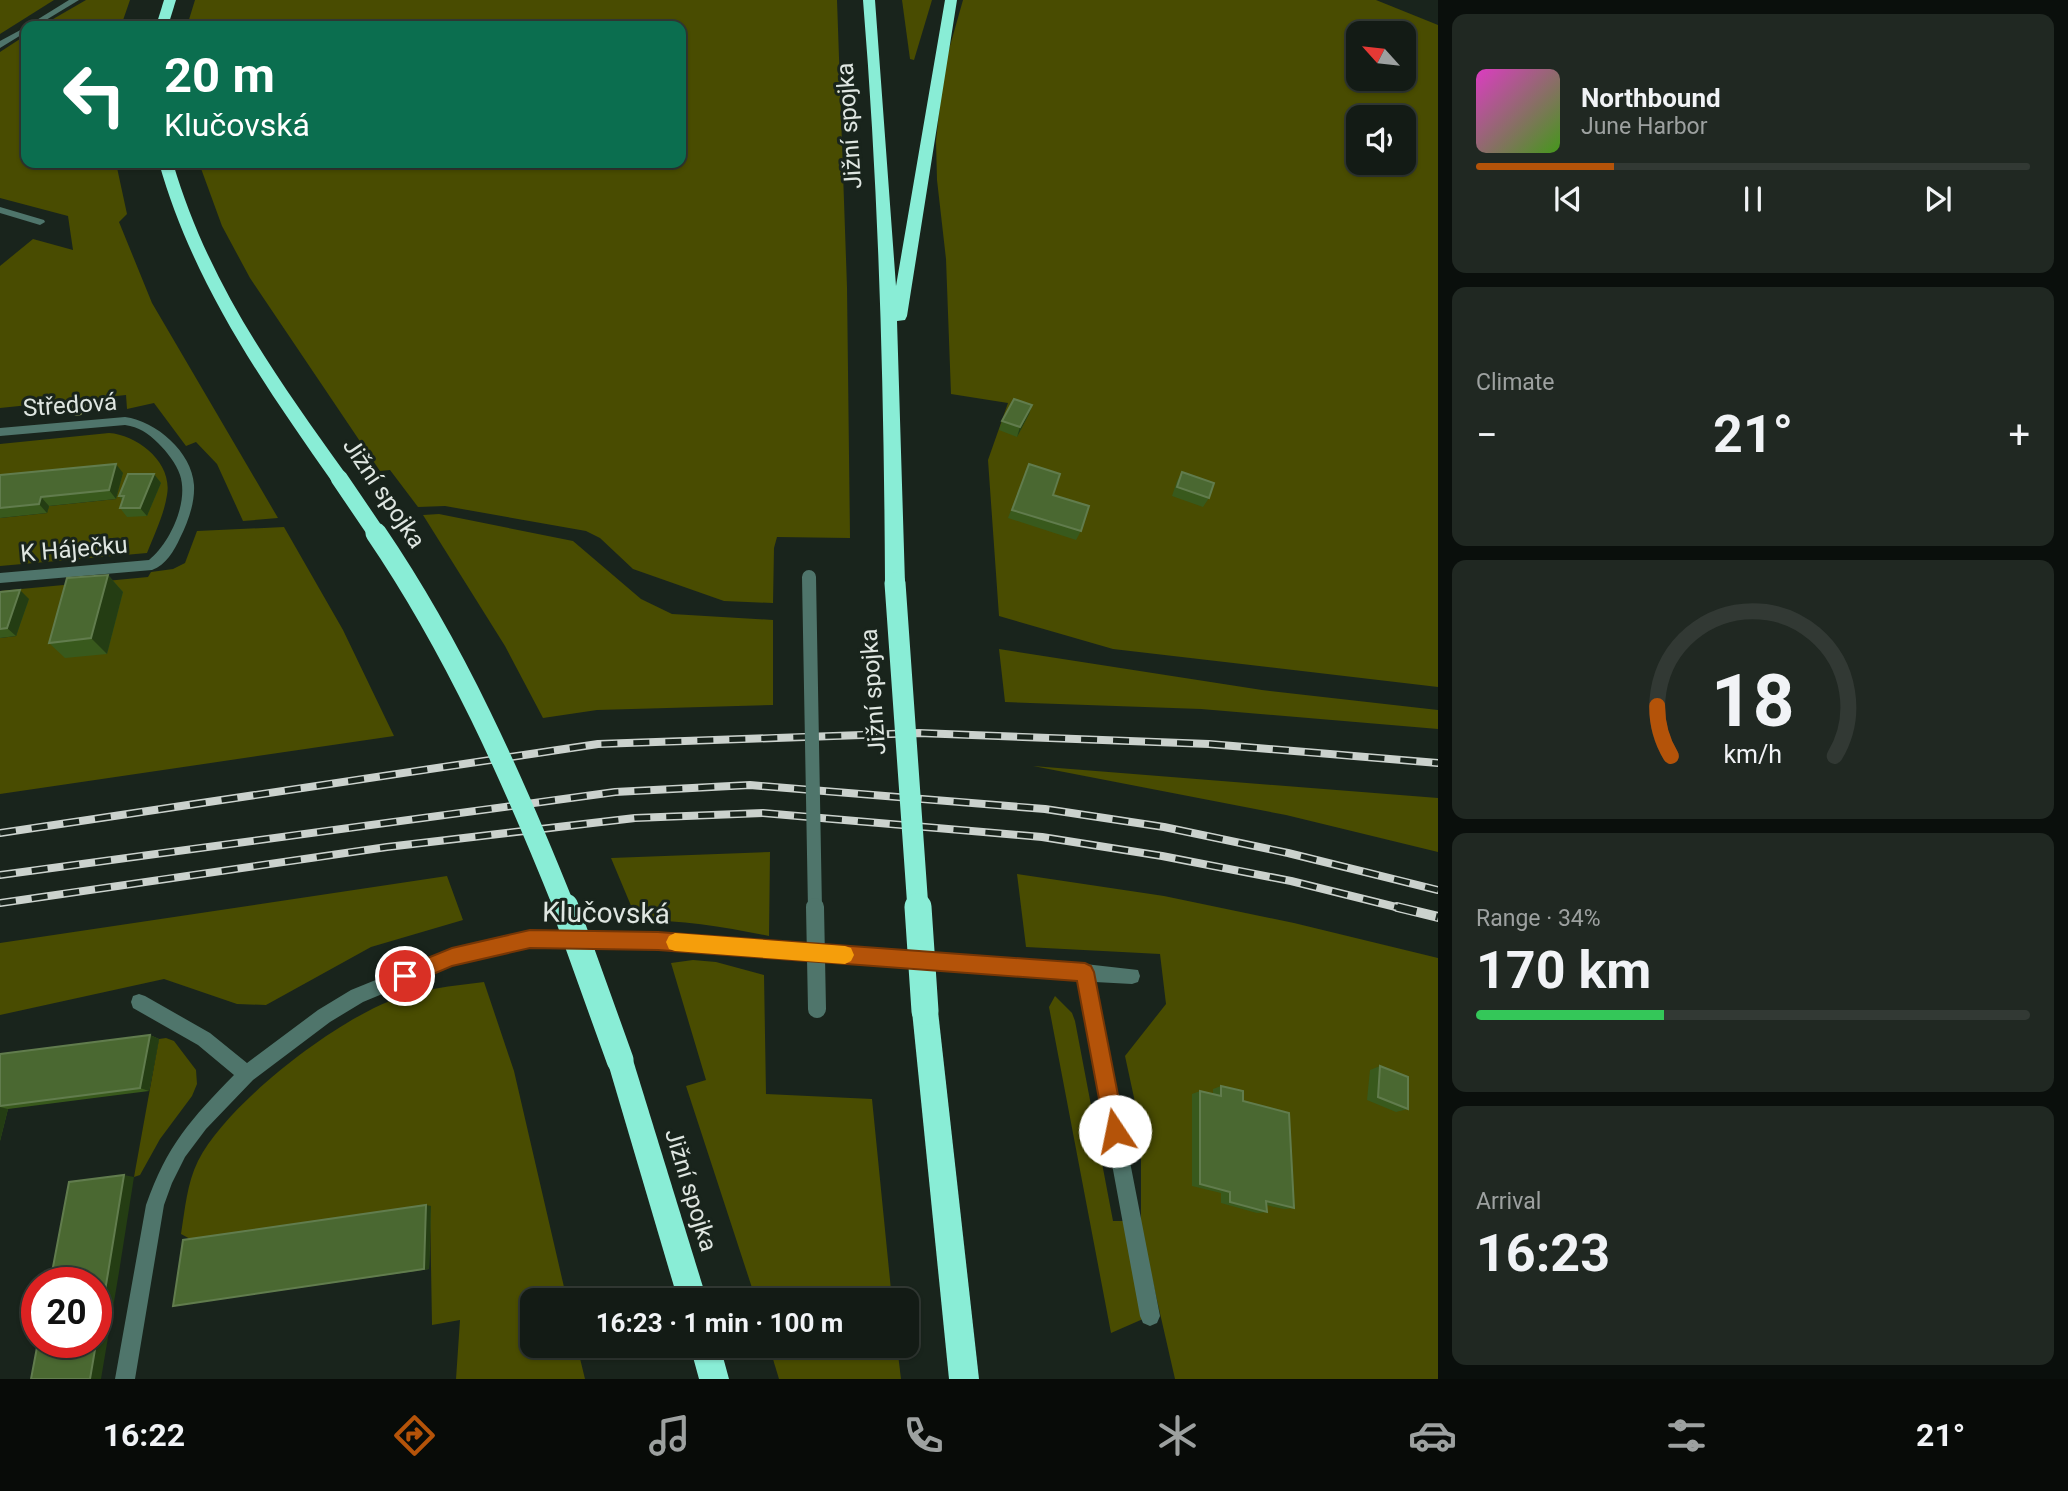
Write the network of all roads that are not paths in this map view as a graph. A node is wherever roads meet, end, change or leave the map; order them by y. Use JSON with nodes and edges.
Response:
{"nodes":[{"id":1,"x":75,"y":0,"type":"edge"},
{"id":2,"x":170,"y":0,"type":"edge"},
{"id":3,"x":869,"y":0,"type":"edge"},
{"id":4,"x":950,"y":0,"type":"edge"},
{"id":5,"x":39,"y":21,"type":"edge"},
{"id":6,"x":164,"y":21,"type":"edge"},
{"id":7,"x":21,"y":32,"type":"edge"},
{"id":8,"x":0,"y":45,"type":"edge"},
{"id":9,"x":168,"y":168,"type":"edge"},
{"id":10,"x":0,"y":210,"type":"edge"},
{"id":11,"x":40,"y":222,"type":"dead end"},
{"id":12,"x":893,"y":356,"type":"junction"},
{"id":13,"x":0,"y":432,"type":"edge"},
{"id":14,"x":152,"y":565,"type":"joint"},
{"id":15,"x":809,"y":578,"type":"dead end"},
{"id":16,"x":0,"y":579,"type":"edge"},
{"id":17,"x":1085,"y":972,"type":"junction"},
{"id":18,"x":1132,"y":976,"type":"dead end"},
{"id":19,"x":139,"y":1002,"type":"dead end"},
{"id":20,"x":817,"y":1009,"type":"dead end"},
{"id":21,"x":247,"y":1074,"type":"junction"},
{"id":22,"x":689,"y":1288,"type":"edge"},
{"id":23,"x":1150,"y":1316,"type":"dead end"},
{"id":24,"x":708,"y":1358,"type":"edge"},
{"id":25,"x":124,"y":1379,"type":"edge"},
{"id":26,"x":714,"y":1379,"type":"edge"},
{"id":27,"x":964,"y":1379,"type":"edge"}],
"edges":[{"from":1,"to":5,"type":"street"},
{"from":2,"to":6,"type":"highway"},
{"from":3,"to":12,"type":"highway","name":"Jižní spojka"},
{"from":4,"to":12,"type":"highway"},
{"from":7,"to":8,"type":"street"},
{"from":9,"to":22,"type":"highway","name":"Jižní spojka","bridge":true},
{"from":10,"to":11,"type":"street"},
{"from":12,"to":27,"type":"highway","name":"Jižní spojka","bridge":true},
{"from":13,"to":14,"type":"street","name":"Středová"},
{"from":14,"to":16,"type":"street","name":"K Háječku"},
{"from":15,"to":20,"type":"street","bridge":true},
{"from":17,"to":18,"type":"street","name":"Klučovská"},
{"from":17,"to":21,"type":"street","name":"Klučovská"},
{"from":17,"to":23,"type":"street"},
{"from":19,"to":21,"type":"street"},
{"from":21,"to":25,"type":"street","name":"Klučovská"},
{"from":24,"to":26,"type":"highway"}]}
